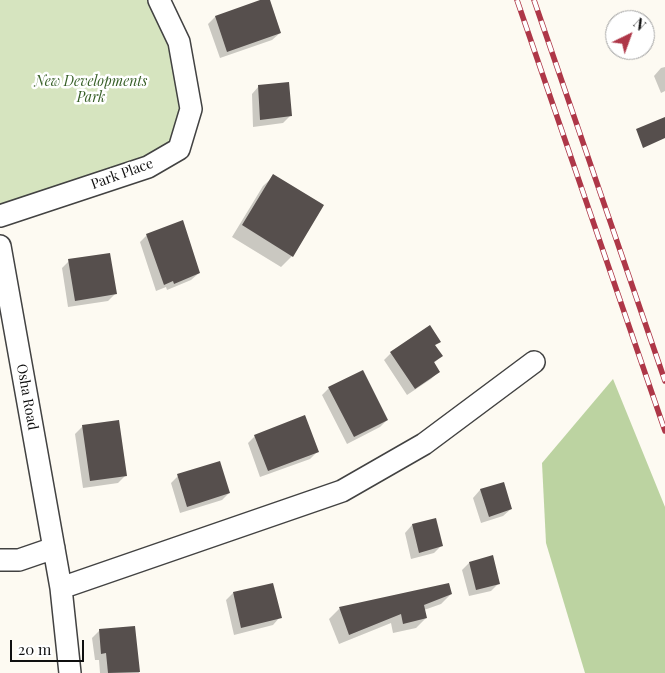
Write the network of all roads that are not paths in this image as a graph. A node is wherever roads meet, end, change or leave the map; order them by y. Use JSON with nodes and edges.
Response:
{"nodes":[{"id":1,"x":158,"y":0,"type":"edge"},
{"id":2,"x":0,"y":216,"type":"edge"},
{"id":3,"x":0,"y":246,"type":"edge"},
{"id":4,"x":534,"y":362,"type":"dead end"},
{"id":5,"x":54,"y":548,"type":"junction"},
{"id":6,"x":0,"y":560,"type":"edge"},
{"id":7,"x":61,"y":588,"type":"junction"},
{"id":8,"x":70,"y":673,"type":"edge"}],
"edges":[{"from":1,"to":2,"type":"street","name":"Park Place"},
{"from":3,"to":5,"type":"street","name":"Osha Road"},
{"from":4,"to":7,"type":"street"},
{"from":5,"to":6,"type":"street"},
{"from":5,"to":7,"type":"street","name":"Osha Road"},
{"from":7,"to":8,"type":"street","name":"Osha Road"}]}
